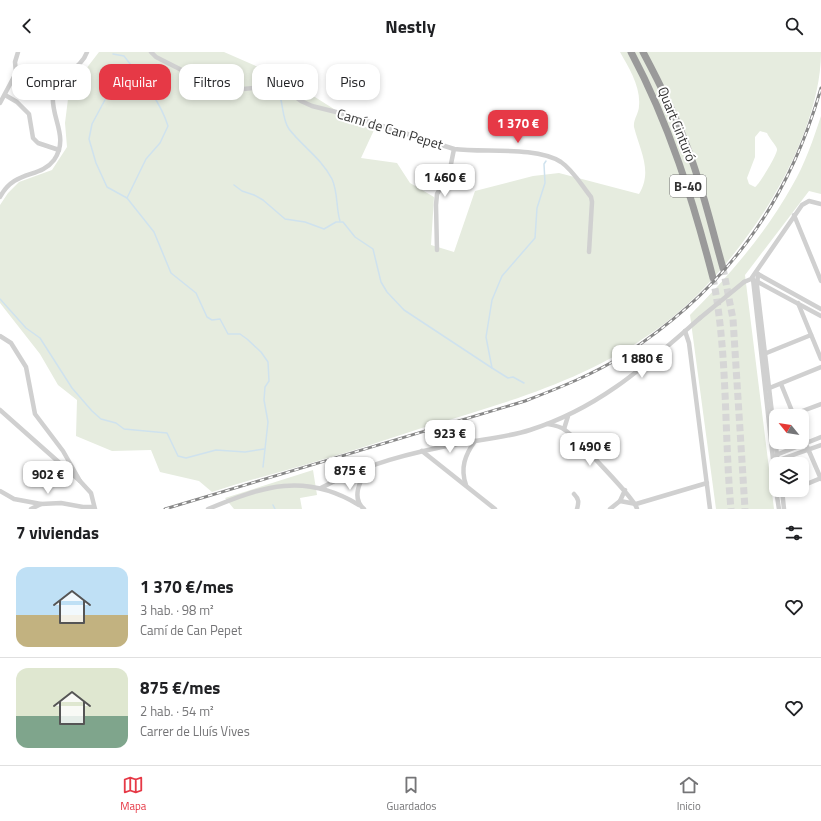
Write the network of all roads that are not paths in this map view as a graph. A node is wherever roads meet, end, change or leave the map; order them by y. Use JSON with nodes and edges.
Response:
{"nodes":[{"id":1,"x":18,"y":52,"type":"edge"},
{"id":2,"x":87,"y":52,"type":"edge"},
{"id":3,"x":151,"y":52,"type":"edge"},
{"id":4,"x":631,"y":52,"type":"edge"},
{"id":5,"x":643,"y":52,"type":"edge"},
{"id":6,"x":5,"y":95,"type":"junction"},
{"id":7,"x":0,"y":103,"type":"edge"},
{"id":8,"x":454,"y":149,"type":"junction"},
{"id":9,"x":59,"y":150,"type":"junction"},
{"id":10,"x":0,"y":197,"type":"edge"},
{"id":11,"x":821,"y":204,"type":"edge"},
{"id":12,"x":794,"y":215,"type":"junction"},
{"id":13,"x":437,"y":250,"type":"dead end"},
{"id":14,"x":590,"y":252,"type":"dead end"},
{"id":15,"x":723,"y":268,"type":"tunnel mouth"},
{"id":16,"x":756,"y":272,"type":"junction"},
{"id":17,"x":713,"y":278,"type":"tunnel mouth"},
{"id":18,"x":753,"y":280,"type":"junction"},
{"id":19,"x":821,"y":281,"type":"edge"},
{"id":20,"x":798,"y":303,"type":"junction"},
{"id":21,"x":821,"y":309,"type":"edge"},
{"id":22,"x":821,"y":316,"type":"edge"},
{"id":23,"x":685,"y":331,"type":"junction"},
{"id":24,"x":811,"y":335,"type":"junction"},
{"id":25,"x":0,"y":336,"type":"edge"},
{"id":26,"x":763,"y":354,"type":"junction"},
{"id":27,"x":821,"y":359,"type":"edge"},
{"id":28,"x":821,"y":367,"type":"edge"},
{"id":29,"x":781,"y":384,"type":"junction"},
{"id":30,"x":767,"y":389,"type":"junction"},
{"id":31,"x":821,"y":404,"type":"edge"},
{"id":32,"x":772,"y":409,"type":"edge"},
{"id":33,"x":790,"y":409,"type":"edge"},
{"id":34,"x":809,"y":409,"type":"edge"},
{"id":35,"x":0,"y":410,"type":"edge"},
{"id":36,"x":568,"y":416,"type":"junction"},
{"id":37,"x":547,"y":424,"type":"junction"},
{"id":38,"x":564,"y":429,"type":"junction"},
{"id":39,"x":821,"y":436,"type":"edge"},
{"id":40,"x":475,"y":441,"type":"junction"},
{"id":41,"x":809,"y":441,"type":"edge"},
{"id":42,"x":821,"y":444,"type":"edge"},
{"id":43,"x":434,"y":449,"type":"junction"},
{"id":44,"x":778,"y":449,"type":"edge"},
{"id":45,"x":790,"y":449,"type":"edge"},
{"id":46,"x":808,"y":450,"type":"junction"},
{"id":47,"x":422,"y":451,"type":"junction"},
{"id":48,"x":778,"y":454,"type":"junction"},
{"id":49,"x":776,"y":457,"type":"edge"},
{"id":50,"x":777,"y":457,"type":"edge"},
{"id":51,"x":788,"y":457,"type":"edge"},
{"id":52,"x":433,"y":459,"type":"junction"},
{"id":53,"x":367,"y":469,"type":"junction"},
{"id":54,"x":821,"y":478,"type":"edge"},
{"id":55,"x":80,"y":481,"type":"junction"},
{"id":56,"x":707,"y":483,"type":"junction"},
{"id":57,"x":809,"y":483,"type":"edge"},
{"id":58,"x":466,"y":485,"type":"junction"},
{"id":59,"x":321,"y":488,"type":"junction"},
{"id":60,"x":625,"y":490,"type":"junction"},
{"id":61,"x":0,"y":491,"type":"edge"},
{"id":62,"x":574,"y":494,"type":"dead end"},
{"id":63,"x":777,"y":497,"type":"edge"},
{"id":64,"x":783,"y":497,"type":"edge"},
{"id":65,"x":620,"y":501,"type":"junction"},
{"id":66,"x":41,"y":504,"type":"junction"},
{"id":67,"x":360,"y":505,"type":"junction"},
{"id":68,"x":637,"y":507,"type":"edge"},
{"id":69,"x":94,"y":508,"type":"edge"},
{"id":70,"x":31,"y":509,"type":"edge"},
{"id":71,"x":208,"y":509,"type":"edge"},
{"id":72,"x":364,"y":509,"type":"edge"},
{"id":73,"x":495,"y":509,"type":"edge"},
{"id":74,"x":577,"y":509,"type":"edge"},
{"id":75,"x":610,"y":509,"type":"edge"},
{"id":76,"x":710,"y":509,"type":"edge"},
{"id":77,"x":779,"y":509,"type":"edge"},
{"id":78,"x":784,"y":509,"type":"edge"}],
"edges":[{"from":1,"to":6,"type":"street"},
{"from":2,"to":9,"type":"street"},
{"from":3,"to":8,"type":"street","name":"Camí de Can Pepet"},
{"from":4,"to":17,"type":"highway","name":"Quart Cinturó","number":"B-40"},
{"from":5,"to":15,"type":"highway","name":"Quart Cinturó","number":"B-40"},
{"from":6,"to":7,"type":"street"},
{"from":6,"to":9,"type":"street"},
{"from":8,"to":13,"type":"street"},
{"from":8,"to":14,"type":"street","name":"Camí de Can Pepet"},
{"from":9,"to":10,"type":"street"},
{"from":11,"to":12,"type":"street"},
{"from":12,"to":16,"type":"street"},
{"from":12,"to":19,"type":"street"},
{"from":16,"to":18,"type":"street"},
{"from":16,"to":21,"type":"street"},
{"from":18,"to":20,"type":"street"},
{"from":18,"to":23,"type":"street","bridge":true},
{"from":18,"to":26,"type":"street"},
{"from":20,"to":22,"type":"street"},
{"from":20,"to":24,"type":"street"},
{"from":23,"to":36,"type":"street"},
{"from":23,"to":56,"type":"street"},
{"from":24,"to":26,"type":"street"},
{"from":24,"to":27,"type":"street"},
{"from":25,"to":55,"type":"street"},
{"from":26,"to":30,"type":"street"},
{"from":28,"to":29,"type":"street"},
{"from":29,"to":30,"type":"street"},
{"from":29,"to":33,"type":"street"},
{"from":30,"to":32,"type":"street"},
{"from":30,"to":49,"type":"street"},
{"from":31,"to":34,"type":"street"},
{"from":35,"to":55,"type":"street"},
{"from":36,"to":37,"type":"street"},
{"from":36,"to":38,"type":"street"},
{"from":37,"to":38,"type":"street"},
{"from":37,"to":40,"type":"street"},
{"from":38,"to":60,"type":"street"},
{"from":39,"to":41,"type":"street"},
{"from":40,"to":43,"type":"street"},
{"from":40,"to":58,"type":"street"},
{"from":42,"to":46,"type":"street"},
{"from":43,"to":47,"type":"street"},
{"from":43,"to":52,"type":"street"},
{"from":44,"to":48,"type":"street"},
{"from":45,"to":48,"type":"street"},
{"from":46,"to":51,"type":"street"},
{"from":46,"to":54,"type":"street"},
{"from":47,"to":52,"type":"street"},
{"from":47,"to":53,"type":"street"},
{"from":48,"to":50,"type":"street"},
{"from":52,"to":58,"type":"street"},
{"from":53,"to":59,"type":"street"},
{"from":53,"to":67,"type":"street"},
{"from":54,"to":57,"type":"street"},
{"from":55,"to":69,"type":"street"},
{"from":56,"to":68,"type":"street"},
{"from":56,"to":76,"type":"street"},
{"from":58,"to":73,"type":"street"},
{"from":59,"to":67,"type":"street"},
{"from":59,"to":71,"type":"street"},
{"from":60,"to":65,"type":"street"},
{"from":60,"to":68,"type":"street"},
{"from":61,"to":66,"type":"street"},
{"from":62,"to":74,"type":"street"},
{"from":63,"to":77,"type":"street"},
{"from":64,"to":78,"type":"street"},
{"from":65,"to":68,"type":"street"},
{"from":65,"to":75,"type":"street"},
{"from":66,"to":69,"type":"street"},
{"from":66,"to":70,"type":"street"},
{"from":67,"to":72,"type":"street"}]}
